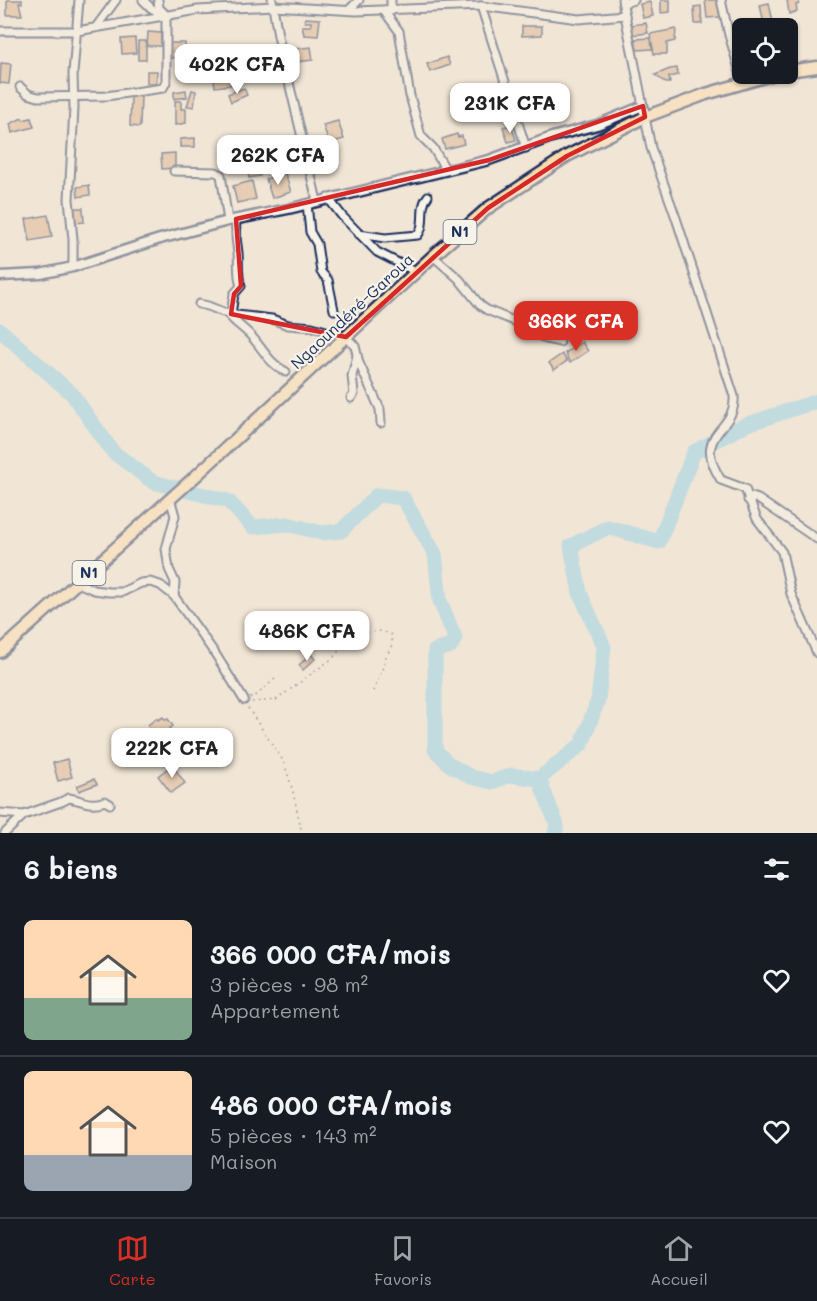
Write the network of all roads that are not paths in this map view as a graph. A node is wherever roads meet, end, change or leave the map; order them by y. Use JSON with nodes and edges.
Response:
{"nodes":[{"id":1,"x":79,"y":0,"type":"edge"},
{"id":2,"x":116,"y":0,"type":"edge"},
{"id":3,"x":143,"y":0,"type":"edge"},
{"id":4,"x":158,"y":0,"type":"edge"},
{"id":5,"x":359,"y":0,"type":"edge"},
{"id":6,"x":391,"y":0,"type":"edge"},
{"id":7,"x":634,"y":0,"type":"edge"},
{"id":8,"x":722,"y":0,"type":"edge"},
{"id":9,"x":622,"y":1,"type":"edge"},
{"id":10,"x":273,"y":3,"type":"edge"},
{"id":11,"x":481,"y":6,"type":"junction"},
{"id":12,"x":350,"y":10,"type":"junction"},
{"id":13,"x":388,"y":11,"type":"junction"},
{"id":14,"x":165,"y":15,"type":"junction"},
{"id":15,"x":625,"y":15,"type":"junction"},
{"id":16,"x":96,"y":27,"type":"junction"},
{"id":17,"x":0,"y":31,"type":"edge"},
{"id":18,"x":77,"y":31,"type":"junction"},
{"id":19,"x":732,"y":45,"type":"edge"},
{"id":20,"x":817,"y":67,"type":"edge"},
{"id":21,"x":798,"y":70,"type":"edge"},
{"id":22,"x":736,"y":84,"type":"edge"},
{"id":23,"x":20,"y":87,"type":"dead end"},
{"id":24,"x":73,"y":97,"type":"junction"},
{"id":25,"x":644,"y":111,"type":"junction"},
{"id":26,"x":526,"y":148,"type":"junction"},
{"id":27,"x":446,"y":170,"type":"junction"},
{"id":28,"x":174,"y":171,"type":"dead end"},
{"id":29,"x":428,"y":196,"type":"dead end"},
{"id":30,"x":328,"y":198,"type":"junction"},
{"id":31,"x":317,"y":201,"type":"junction"},
{"id":32,"x":307,"y":204,"type":"junction"},
{"id":33,"x":232,"y":220,"type":"junction"},
{"id":34,"x":358,"y":233,"type":"junction"},
{"id":35,"x":433,"y":256,"type":"junction"},
{"id":36,"x":73,"y":267,"type":"junction"},
{"id":37,"x":416,"y":272,"type":"junction"},
{"id":38,"x":0,"y":276,"type":"edge"},
{"id":39,"x":199,"y":304,"type":"dead end"},
{"id":40,"x":334,"y":310,"type":"dead end"},
{"id":41,"x":230,"y":314,"type":"junction"},
{"id":42,"x":345,"y":337,"type":"junction"},
{"id":43,"x":560,"y":342,"type":"dead end"},
{"id":44,"x":357,"y":356,"type":"junction"},
{"id":45,"x":286,"y":372,"type":"dead end"},
{"id":46,"x":351,"y":398,"type":"dead end"},
{"id":47,"x":381,"y":423,"type":"dead end"},
{"id":48,"x":173,"y":495,"type":"junction"},
{"id":49,"x":748,"y":500,"type":"junction"},
{"id":50,"x":817,"y":539,"type":"edge"},
{"id":51,"x":78,"y":583,"type":"junction"},
{"id":52,"x":174,"y":596,"type":"junction"},
{"id":53,"x":0,"y":652,"type":"edge"},
{"id":54,"x":817,"y":653,"type":"edge"},
{"id":55,"x":244,"y":701,"type":"road end"},
{"id":56,"x":110,"y":804,"type":"dead end"},
{"id":57,"x":0,"y":813,"type":"edge"},
{"id":58,"x":24,"y":815,"type":"junction"},
{"id":59,"x":5,"y":833,"type":"edge"}],
"edges":[{"from":1,"to":18,"type":"street"},
{"from":2,"to":16,"type":"street"},
{"from":3,"to":14,"type":"street"},
{"from":4,"to":14,"type":"street"},
{"from":5,"to":12,"type":"street"},
{"from":6,"to":13,"type":"street"},
{"from":7,"to":9,"type":"street"},
{"from":8,"to":19,"type":"street"},
{"from":9,"to":15,"type":"street"},
{"from":10,"to":12,"type":"street"},
{"from":10,"to":14,"type":"street"},
{"from":10,"to":31,"type":"street"},
{"from":11,"to":13,"type":"street"},
{"from":11,"to":15,"type":"street"},
{"from":11,"to":26,"type":"street"},
{"from":12,"to":13,"type":"street"},
{"from":13,"to":27,"type":"street"},
{"from":14,"to":16,"type":"street"},
{"from":14,"to":24,"type":"street"},
{"from":15,"to":25,"type":"street"},
{"from":16,"to":18,"type":"street"},
{"from":17,"to":18,"type":"street"},
{"from":18,"to":24,"type":"street"},
{"from":20,"to":21,"type":"highway"},
{"from":22,"to":25,"type":"highway","name":"Ngaoundéré-Garoua","number":"N1"},
{"from":23,"to":24,"type":"street"},
{"from":24,"to":36,"type":"street"},
{"from":25,"to":26,"type":"street"},
{"from":25,"to":35,"type":"highway","name":"Ngaoundéré-Garoua","number":"N1"},
{"from":25,"to":49,"type":"street"},
{"from":26,"to":27,"type":"street"},
{"from":27,"to":30,"type":"street"},
{"from":28,"to":33,"type":"street"},
{"from":29,"to":34,"type":"street"},
{"from":30,"to":31,"type":"street"},
{"from":30,"to":34,"type":"street"},
{"from":31,"to":32,"type":"street"},
{"from":32,"to":33,"type":"street"},
{"from":32,"to":40,"type":"street"},
{"from":33,"to":36,"type":"street"},
{"from":33,"to":41,"type":"street"},
{"from":34,"to":37,"type":"street"},
{"from":35,"to":37,"type":"highway","name":"Ngaoundéré-Garoua","number":"N1"},
{"from":35,"to":43,"type":"street"},
{"from":36,"to":38,"type":"street"},
{"from":37,"to":42,"type":"highway","name":"Ngaoundéré-Garoua","number":"N1"},
{"from":39,"to":41,"type":"street"},
{"from":41,"to":42,"type":"street"},
{"from":41,"to":45,"type":"street"},
{"from":42,"to":44,"type":"street"},
{"from":42,"to":48,"type":"highway","name":"Ngaoundéré-Garoua","number":"N1"},
{"from":44,"to":46,"type":"street"},
{"from":44,"to":47,"type":"street"},
{"from":48,"to":51,"type":"highway","name":"Ngaoundéré-Garoua","number":"N1"},
{"from":48,"to":52,"type":"street"},
{"from":49,"to":50,"type":"street"},
{"from":49,"to":54,"type":"street"},
{"from":51,"to":52,"type":"street"},
{"from":51,"to":53,"type":"highway","name":"Ngaoundéré-Garoua","number":"N1"},
{"from":52,"to":55,"type":"street"},
{"from":56,"to":58,"type":"street"},
{"from":57,"to":58,"type":"street"},
{"from":58,"to":59,"type":"street"}]}
